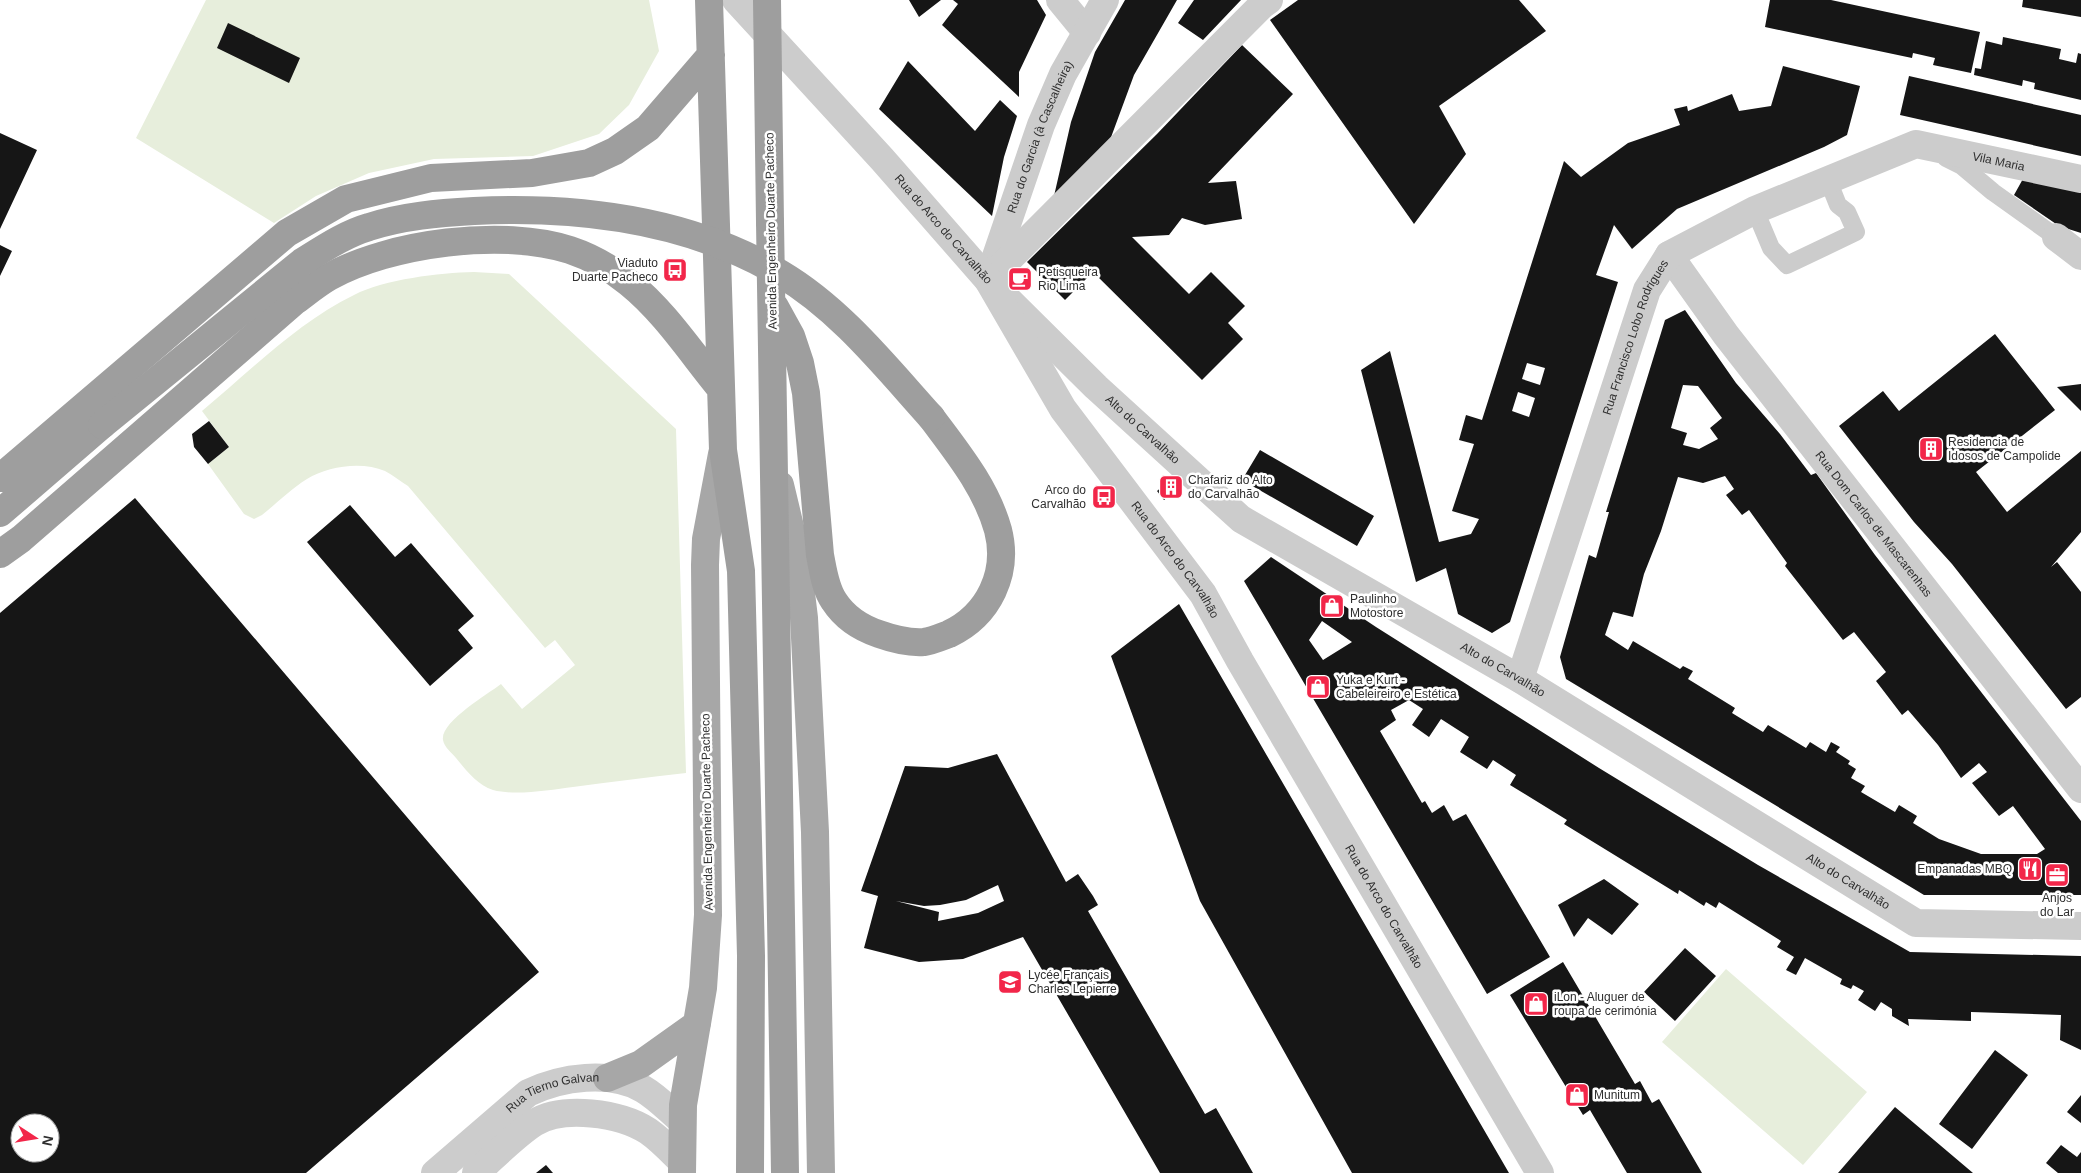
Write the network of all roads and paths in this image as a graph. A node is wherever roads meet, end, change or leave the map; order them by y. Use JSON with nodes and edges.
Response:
{"nodes":[{"id":1,"x":709,"y":0,"type":"edge"},
{"id":2,"x":736,"y":0,"type":"edge"},
{"id":3,"x":767,"y":0,"type":"edge"},
{"id":4,"x":1060,"y":0,"type":"edge"},
{"id":5,"x":1105,"y":0,"type":"edge"},
{"id":6,"x":1269,"y":0,"type":"edge"},
{"id":7,"x":1087,"y":33,"type":"junction"},
{"id":8,"x":711,"y":54,"type":"junction"},
{"id":9,"x":1916,"y":144,"type":"junction"},
{"id":10,"x":2081,"y":179,"type":"edge"},
{"id":11,"x":1828,"y":180,"type":"junction"},
{"id":12,"x":1755,"y":210,"type":"junction"},
{"id":13,"x":2056,"y":237,"type":"joint"},
{"id":14,"x":1669,"y":255,"type":"junction"},
{"id":15,"x":2081,"y":256,"type":"edge"},
{"id":16,"x":988,"y":280,"type":"junction"},
{"id":17,"x":772,"y":302,"type":"junction"},
{"id":18,"x":721,"y":390,"type":"junction"},
{"id":19,"x":723,"y":450,"type":"junction"},
{"id":20,"x":774,"y":461,"type":"junction"},
{"id":21,"x":0,"y":478,"type":"edge"},
{"id":22,"x":0,"y":513,"type":"edge"},
{"id":23,"x":0,"y":554,"type":"edge"},
{"id":24,"x":1520,"y":679,"type":"junction"},
{"id":25,"x":2081,"y":789,"type":"edge"},
{"id":26,"x":2081,"y":926,"type":"edge"},
{"id":27,"x":697,"y":1024,"type":"junction"},
{"id":28,"x":607,"y":1078,"type":"junction"},
{"id":29,"x":682,"y":1121,"type":"junction"},
{"id":30,"x":682,"y":1168,"type":"edge"},
{"id":31,"x":435,"y":1173,"type":"edge"},
{"id":32,"x":476,"y":1173,"type":"edge"},
{"id":33,"x":750,"y":1173,"type":"edge"},
{"id":34,"x":786,"y":1173,"type":"edge"},
{"id":35,"x":821,"y":1173,"type":"edge"},
{"id":36,"x":1540,"y":1173,"type":"edge"}],
"edges":[{"from":1,"to":8,"type":"highway","name":"Avenida Engenheiro Duarte Pacheco"},
{"from":2,"to":16,"type":"street","name":"Rua do Arco do Carvalhão"},
{"from":3,"to":17,"type":"highway","name":"Avenida Engenheiro Duarte Pacheco","bridge":true},
{"from":4,"to":7,"type":"street"},
{"from":5,"to":7,"type":"street","name":"Rua do Garcia (à Cascalheira)"},
{"from":6,"to":16,"type":"street"},
{"from":7,"to":16,"type":"street","name":"Rua do Garcia (à Cascalheira)"},
{"from":8,"to":18,"type":"highway","name":"Avenida Engenheiro Duarte Pacheco"},
{"from":8,"to":21,"type":"highway"},
{"from":9,"to":10,"type":"street","name":"Vila Maria"},
{"from":9,"to":11,"type":"street","name":"Rua Francisco Lobo Rodrigues"},
{"from":9,"to":13,"type":"lane"},
{"from":11,"to":12,"type":"street","name":"Rua Francisco Lobo Rodrigues"},
{"from":11,"to":12,"type":"lane"},
{"from":12,"to":14,"type":"street","name":"Rua Francisco Lobo Rodrigues"},
{"from":13,"to":15,"type":"street"},
{"from":14,"to":24,"type":"street","name":"Rua Francisco Lobo Rodrigues"},
{"from":14,"to":25,"type":"street","name":"Rua Dom Carlos de Mascarenhas"},
{"from":16,"to":24,"type":"street","name":"Alto do Carvalhão"},
{"from":16,"to":36,"type":"street","name":"Rua do Arco do Carvalhão"},
{"from":17,"to":20,"type":"highway","name":"Avenida Engenheiro Duarte Pacheco"},
{"from":17,"to":22,"type":"highway","bridge":true},
{"from":18,"to":19,"type":"highway","name":"Avenida Engenheiro Duarte Pacheco"},
{"from":18,"to":23,"type":"highway"},
{"from":19,"to":27,"type":"main road","name":"Avenida Engenheiro Duarte Pacheco"},
{"from":19,"to":33,"type":"highway","name":"Avenida Engenheiro Duarte Pacheco"},
{"from":20,"to":34,"type":"highway","name":"Avenida Engenheiro Duarte Pacheco"},
{"from":20,"to":35,"type":"main road","name":"Avenida Engenheiro Duarte Pacheco"},
{"from":24,"to":26,"type":"street","name":"Alto do Carvalhão"},
{"from":27,"to":28,"type":"main road"},
{"from":27,"to":29,"type":"main road","name":"Avenida Engenheiro Duarte Pacheco"},
{"from":28,"to":29,"type":"street","name":"Rua Tierno Galvan"},
{"from":28,"to":31,"type":"street","name":"Rua Tierno Galvan"},
{"from":29,"to":30,"type":"main road","name":"Avenida Engenheiro Duarte Pacheco"},
{"from":30,"to":32,"type":"street","name":"Rua Tierno Galvan"}]}
